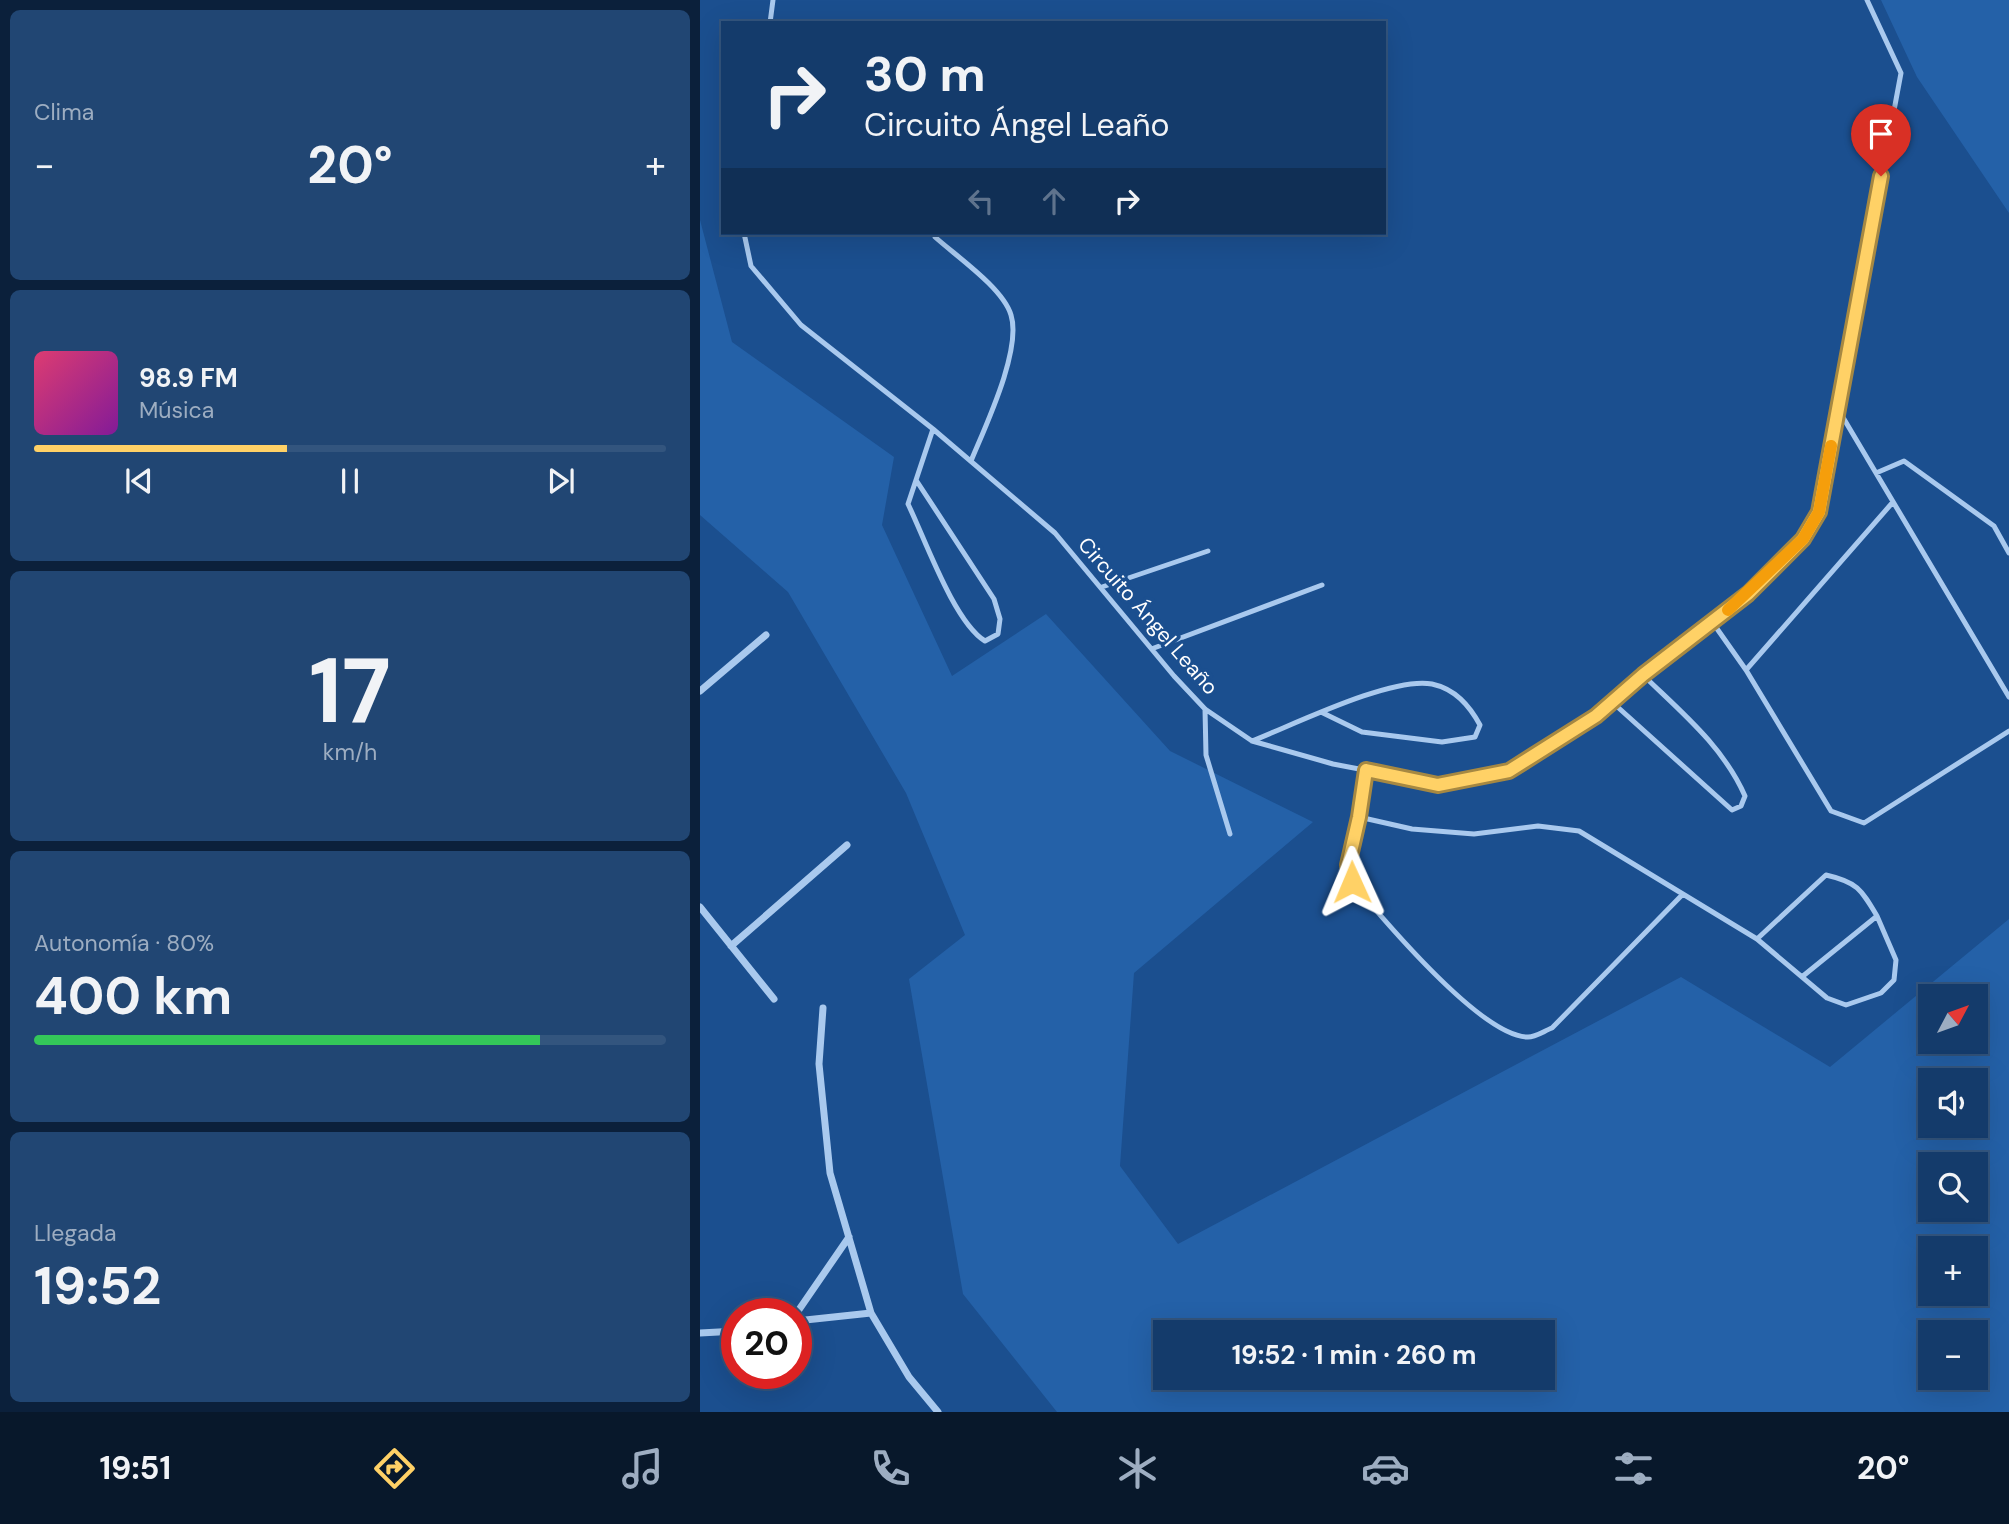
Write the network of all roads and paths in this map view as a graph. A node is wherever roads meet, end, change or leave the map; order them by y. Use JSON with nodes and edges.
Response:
{"nodes":[{"id":1,"x":773,"y":0,"type":"edge"},
{"id":2,"x":1867,"y":0,"type":"edge"},
{"id":3,"x":770,"y":21,"type":"edge"},
{"id":4,"x":744,"y":235,"type":"edge"},
{"id":5,"x":934,"y":235,"type":"edge"},
{"id":6,"x":1838,"y":409,"type":"junction"},
{"id":7,"x":933,"y":429,"type":"junction"},
{"id":8,"x":971,"y":461,"type":"junction"},
{"id":9,"x":1876,"y":473,"type":"junction"},
{"id":10,"x":916,"y":480,"type":"junction"},
{"id":11,"x":1893,"y":502,"type":"junction"},
{"id":12,"x":1208,"y":551,"type":"dead end"},
{"id":13,"x":2009,"y":553,"type":"edge"},
{"id":14,"x":1322,"y":585,"type":"dead end"},
{"id":15,"x":1102,"y":587,"type":"junction"},
{"id":16,"x":1713,"y":623,"type":"junction"},
{"id":17,"x":766,"y":635,"type":"dead end"},
{"id":18,"x":1154,"y":648,"type":"junction"},
{"id":19,"x":1746,"y":670,"type":"junction"},
{"id":20,"x":1643,"y":675,"type":"junction"},
{"id":21,"x":700,"y":691,"type":"edge"},
{"id":22,"x":2009,"y":697,"type":"edge"},
{"id":23,"x":1612,"y":702,"type":"junction"},
{"id":24,"x":1205,"y":709,"type":"junction"},
{"id":25,"x":1323,"y":713,"type":"junction"},
{"id":26,"x":2009,"y":731,"type":"edge"},
{"id":27,"x":1252,"y":741,"type":"junction"},
{"id":28,"x":1366,"y":770,"type":"junction"},
{"id":29,"x":1359,"y":817,"type":"junction"},
{"id":30,"x":1230,"y":834,"type":"dead end"},
{"id":31,"x":847,"y":845,"type":"dead end"},
{"id":32,"x":1682,"y":895,"type":"junction"},
{"id":33,"x":700,"y":907,"type":"edge"},
{"id":34,"x":1877,"y":916,"type":"junction"},
{"id":35,"x":1757,"y":939,"type":"junction"},
{"id":36,"x":731,"y":946,"type":"junction"},
{"id":37,"x":1803,"y":976,"type":"junction"},
{"id":38,"x":774,"y":999,"type":"dead end"},
{"id":39,"x":823,"y":1008,"type":"dead end"},
{"id":40,"x":849,"y":1237,"type":"junction"},
{"id":41,"x":807,"y":1298,"type":"edge"},
{"id":42,"x":871,"y":1314,"type":"junction"},
{"id":43,"x":812,"y":1320,"type":"edge"},
{"id":44,"x":721,"y":1332,"type":"edge"},
{"id":45,"x":700,"y":1333,"type":"edge"},
{"id":46,"x":938,"y":1412,"type":"edge"}],
"edges":[{"from":1,"to":3,"type":"lane"},
{"from":2,"to":6,"type":"lane","name":"Circuito Ángel Leaño"},
{"from":4,"to":7,"type":"lane","name":"Circuito Ángel Leaño"},
{"from":5,"to":8,"type":"lane"},
{"from":6,"to":9,"type":"lane"},
{"from":6,"to":16,"type":"lane","name":"Circuito Ángel Leaño"},
{"from":7,"to":8,"type":"lane","name":"Circuito Ángel Leaño"},
{"from":7,"to":10,"type":"lane"},
{"from":8,"to":15,"type":"lane","name":"Circuito Ángel Leaño"},
{"from":9,"to":11,"type":"lane"},
{"from":9,"to":13,"type":"lane"},
{"from":10,"to":10,"type":"lane"},
{"from":11,"to":19,"type":"lane"},
{"from":11,"to":22,"type":"lane"},
{"from":12,"to":15,"type":"lane"},
{"from":14,"to":18,"type":"lane"},
{"from":15,"to":18,"type":"lane","name":"Circuito Ángel Leaño"},
{"from":16,"to":19,"type":"lane"},
{"from":16,"to":20,"type":"lane","name":"Circuito Ángel Leaño"},
{"from":17,"to":21,"type":"street"},
{"from":18,"to":24,"type":"lane","name":"Circuito Ángel Leaño"},
{"from":19,"to":26,"type":"lane"},
{"from":20,"to":23,"type":"lane","name":"Circuito Ángel Leaño"},
{"from":20,"to":23,"type":"lane"},
{"from":23,"to":28,"type":"lane","name":"Circuito Ángel Leaño"},
{"from":24,"to":27,"type":"lane","name":"Circuito Ángel Leaño"},
{"from":24,"to":30,"type":"lane"},
{"from":25,"to":25,"type":"lane"},
{"from":25,"to":27,"type":"lane"},
{"from":27,"to":28,"type":"lane","name":"Circuito Ángel Leaño"},
{"from":28,"to":29,"type":"lane"},
{"from":29,"to":32,"type":"lane"},
{"from":29,"to":32,"type":"lane"},
{"from":31,"to":36,"type":"street"},
{"from":32,"to":35,"type":"lane"},
{"from":33,"to":36,"type":"street"},
{"from":34,"to":35,"type":"lane"},
{"from":34,"to":37,"type":"lane"},
{"from":34,"to":37,"type":"lane"},
{"from":35,"to":37,"type":"lane"},
{"from":36,"to":38,"type":"street"},
{"from":39,"to":40,"type":"street"},
{"from":40,"to":41,"type":"street"},
{"from":40,"to":42,"type":"street"},
{"from":42,"to":43,"type":"street"},
{"from":42,"to":46,"type":"street"},
{"from":44,"to":45,"type":"street"}]}
